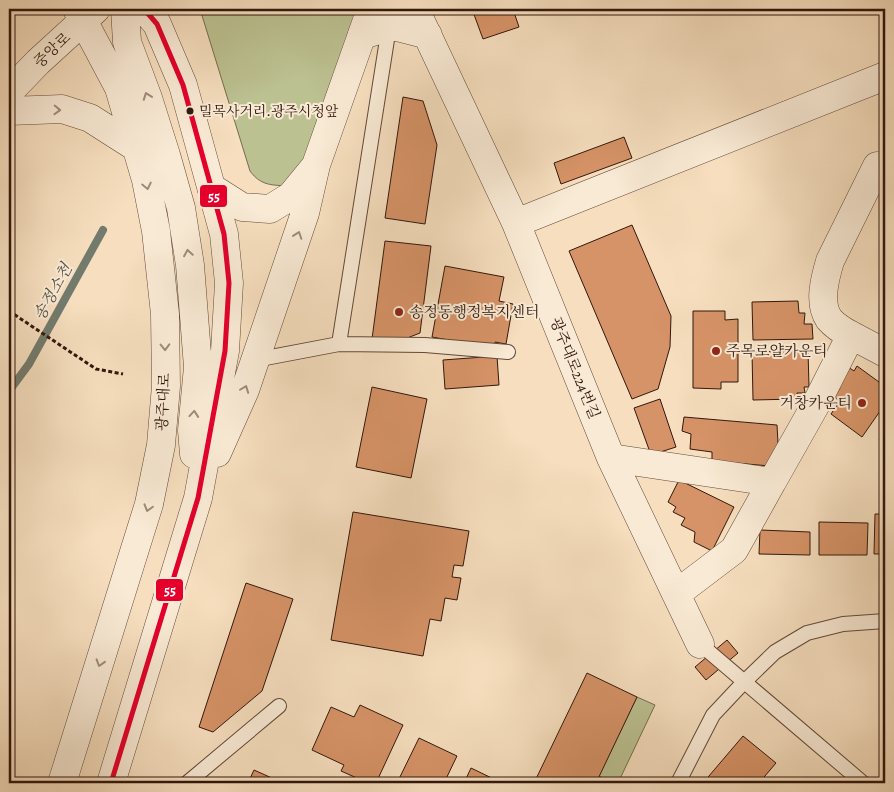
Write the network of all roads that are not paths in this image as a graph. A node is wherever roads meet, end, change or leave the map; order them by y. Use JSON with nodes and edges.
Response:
{"nodes":[{"id":1,"x":108,"y":9,"type":"edge"},
{"id":2,"x":125,"y":9,"type":"edge"},
{"id":3,"x":144,"y":9,"type":"edge"},
{"id":4,"x":415,"y":9,"type":"edge"},
{"id":5,"x":86,"y":13,"type":"edge"},
{"id":6,"x":380,"y":18,"type":"edge"},
{"id":7,"x":428,"y":35,"type":"junction"},
{"id":8,"x":885,"y":76,"type":"edge"},
{"id":9,"x":119,"y":88,"type":"junction"},
{"id":10,"x":9,"y":92,"type":"edge"},
{"id":11,"x":9,"y":111,"type":"edge"},
{"id":12,"x":137,"y":148,"type":"junction"},
{"id":13,"x":316,"y":165,"type":"junction"},
{"id":14,"x":877,"y":166,"type":"dead end"},
{"id":15,"x":212,"y":188,"type":"junction"},
{"id":16,"x":516,"y":223,"type":"junction"},
{"id":17,"x":851,"y":335,"type":"junction"},
{"id":18,"x":339,"y":344,"type":"junction"},
{"id":19,"x":508,"y":352,"type":"dead end"},
{"id":20,"x":885,"y":353,"type":"edge"},
{"id":21,"x":255,"y":360,"type":"junction"},
{"id":22,"x":611,"y":458,"type":"junction"},
{"id":23,"x":772,"y":482,"type":"junction"},
{"id":24,"x":198,"y":498,"type":"junction"},
{"id":25,"x":676,"y":594,"type":"junction"},
{"id":26,"x":885,"y":621,"type":"edge"},
{"id":27,"x":700,"y":644,"type":"joint"},
{"id":28,"x":744,"y":682,"type":"junction"},
{"id":29,"x":279,"y":706,"type":"dead end"},
{"id":30,"x":62,"y":783,"type":"edge"},
{"id":31,"x":111,"y":783,"type":"edge"},
{"id":32,"x":187,"y":783,"type":"edge"},
{"id":33,"x":678,"y":783,"type":"edge"},
{"id":34,"x":863,"y":783,"type":"edge"}],
"edges":[{"from":1,"to":9,"type":"street"},
{"from":24,"to":2,"type":"street","one_way":true},
{"from":3,"to":15,"type":"street"},
{"from":4,"to":7,"type":"street","name":"광주대로224번길"},
{"from":5,"to":9,"type":"street","name":"광주대로"},
{"from":5,"to":10,"type":"street","name":"중앙로"},
{"from":6,"to":7,"type":"street"},
{"from":6,"to":13,"type":"street"},
{"from":6,"to":18,"type":"lane"},
{"from":7,"to":16,"type":"street","name":"광주대로224번길"},
{"from":8,"to":16,"type":"street"},
{"from":9,"to":12,"type":"street","name":"광주대로"},
{"from":11,"to":12,"type":"street","one_way":true},
{"from":12,"to":30,"type":"street","name":"광주대로","one_way":true},
{"from":13,"to":15,"type":"street"},
{"from":21,"to":13,"type":"street","one_way":true},
{"from":14,"to":17,"type":"street"},
{"from":15,"to":24,"type":"street"},
{"from":16,"to":22,"type":"street","name":"광주대로224번길"},
{"from":17,"to":20,"type":"street"},
{"from":17,"to":23,"type":"street"},
{"from":18,"to":19,"type":"lane"},
{"from":18,"to":21,"type":"lane"},
{"from":24,"to":21,"type":"street","one_way":true},
{"from":22,"to":23,"type":"street"},
{"from":22,"to":25,"type":"street","name":"광주대로224번길"},
{"from":23,"to":25,"type":"street"},
{"from":24,"to":31,"type":"street"},
{"from":25,"to":27,"type":"street","name":"광주대로224번길"},
{"from":26,"to":28,"type":"lane"},
{"from":27,"to":28,"type":"lane"},
{"from":28,"to":33,"type":"lane"},
{"from":28,"to":34,"type":"lane"},
{"from":29,"to":32,"type":"lane"}]}
